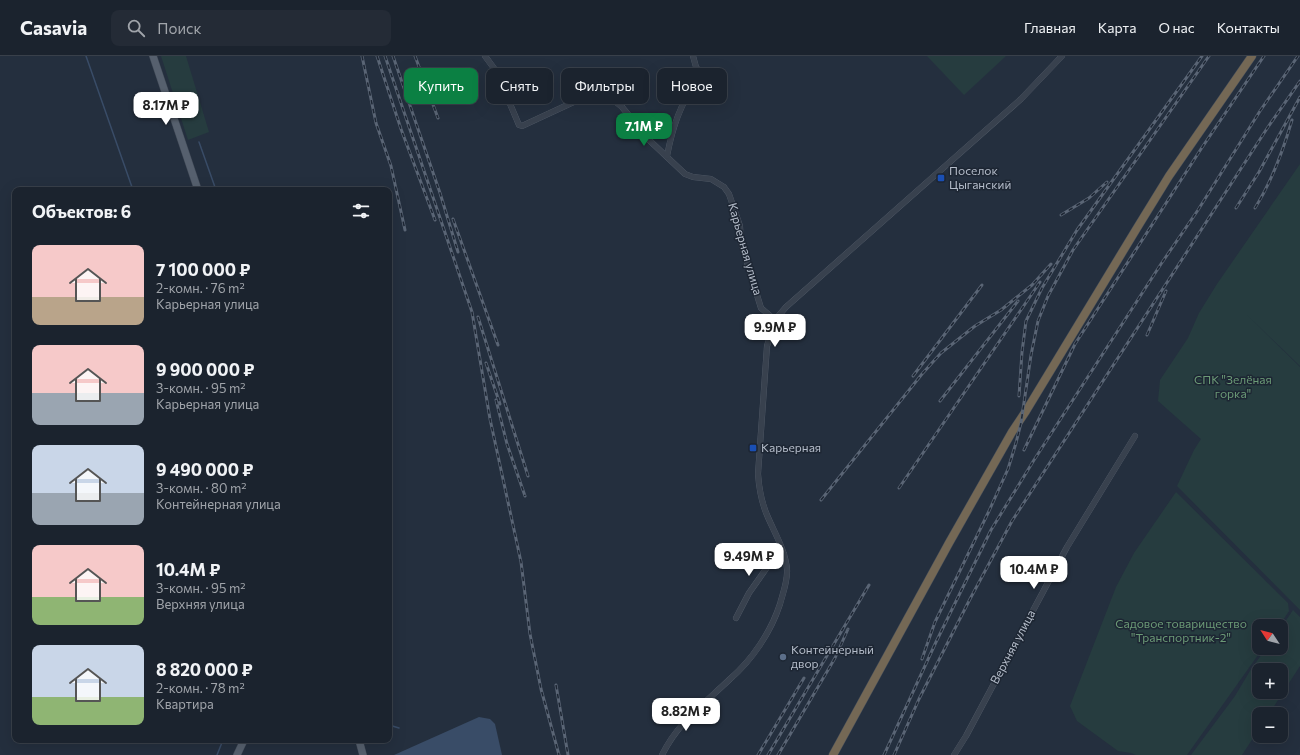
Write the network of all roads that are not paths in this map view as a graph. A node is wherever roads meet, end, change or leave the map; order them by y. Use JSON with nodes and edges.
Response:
{"nodes":[{"id":1,"x":153,"y":56,"type":"edge"},
{"id":2,"x":484,"y":56,"type":"edge"},
{"id":3,"x":693,"y":56,"type":"edge"},
{"id":4,"x":1062,"y":56,"type":"edge"},
{"id":5,"x":1252,"y":56,"type":"edge"},
{"id":6,"x":667,"y":156,"type":"junction"},
{"id":7,"x":197,"y":187,"type":"edge"},
{"id":8,"x":775,"y":320,"type":"junction"},
{"id":9,"x":1135,"y":436,"type":"dead end"},
{"id":10,"x":784,"y":554,"type":"junction"},
{"id":11,"x":736,"y":618,"type":"dead end"},
{"id":12,"x":243,"y":743,"type":"edge"},
{"id":13,"x":360,"y":743,"type":"edge"},
{"id":14,"x":237,"y":755,"type":"edge"},
{"id":15,"x":363,"y":755,"type":"edge"},
{"id":16,"x":662,"y":755,"type":"edge"},
{"id":17,"x":833,"y":755,"type":"edge"},
{"id":18,"x":954,"y":755,"type":"edge"}],
"edges":[{"from":1,"to":7,"type":"main road"},
{"from":2,"to":6,"type":"street","name":"Карьерная улица"},
{"from":3,"to":6,"type":"street"},
{"from":4,"to":8,"type":"street"},
{"from":5,"to":17,"type":"highway"},
{"from":6,"to":8,"type":"street","name":"Карьерная улица"},
{"from":8,"to":10,"type":"street"},
{"from":9,"to":18,"type":"street","name":"Верхняя улица"},
{"from":10,"to":11,"type":"street"},
{"from":10,"to":16,"type":"street"},
{"from":12,"to":14,"type":"main road"},
{"from":13,"to":15,"type":"main road"}]}
